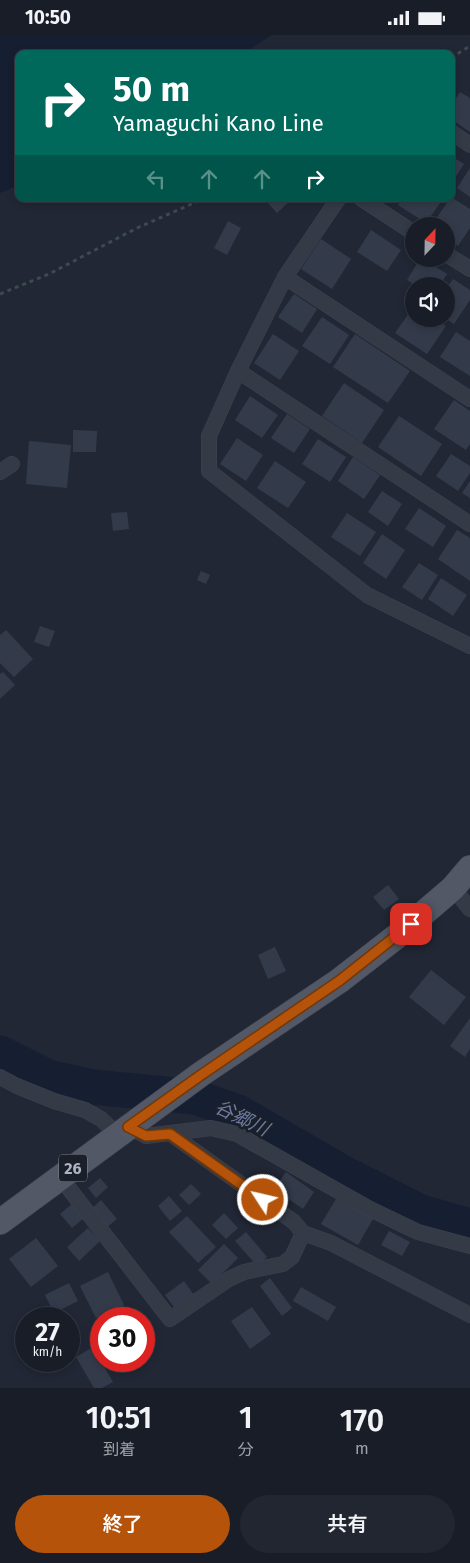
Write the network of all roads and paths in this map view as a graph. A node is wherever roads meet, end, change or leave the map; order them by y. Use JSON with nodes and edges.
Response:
{"nodes":[{"id":1,"x":470,"y":46,"type":"edge"},
{"id":2,"x":455,"y":56,"type":"edge"},
{"id":3,"x":455,"y":135,"type":"edge"},
{"id":4,"x":470,"y":145,"type":"edge"},
{"id":5,"x":196,"y":202,"type":"edge"},
{"id":6,"x":336,"y":202,"type":"edge"},
{"id":7,"x":367,"y":202,"type":"edge"},
{"id":8,"x":405,"y":227,"type":"edge"},
{"id":9,"x":455,"y":260,"type":"edge"},
{"id":10,"x":470,"y":269,"type":"edge"},
{"id":11,"x":285,"y":277,"type":"junction"},
{"id":12,"x":0,"y":294,"type":"edge"},
{"id":13,"x":238,"y":371,"type":"junction"},
{"id":14,"x":470,"y":399,"type":"edge"},
{"id":15,"x":470,"y":524,"type":"edge"},
{"id":16,"x":470,"y":646,"type":"edge"},
{"id":17,"x":470,"y":868,"type":"edge"},
{"id":18,"x":453,"y":888,"type":"junction"},
{"id":19,"x":470,"y":909,"type":"edge"},
{"id":20,"x":0,"y":1077,"type":"edge"},
{"id":21,"x":131,"y":1125,"type":"junction"},
{"id":22,"x":170,"y":1134,"type":"junction"},
{"id":23,"x":60,"y":1177,"type":"junction"},
{"id":24,"x":0,"y":1222,"type":"edge"},
{"id":25,"x":304,"y":1233,"type":"junction"},
{"id":26,"x":470,"y":1246,"type":"edge"},
{"id":27,"x":470,"y":1315,"type":"edge"}],
"edges":[{"from":1,"to":2,"type":"path"},
{"from":3,"to":4,"type":"street"},
{"from":5,"to":12,"type":"path"},
{"from":6,"to":11,"type":"street"},
{"from":7,"to":8,"type":"street"},
{"from":9,"to":10,"type":"street"},
{"from":11,"to":13,"type":"street"},
{"from":11,"to":14,"type":"street"},
{"from":13,"to":15,"type":"street"},
{"from":13,"to":16,"type":"street"},
{"from":17,"to":18,"type":"main road","number":"26"},
{"from":18,"to":19,"type":"street"},
{"from":18,"to":21,"type":"main road","number":"26"},
{"from":20,"to":21,"type":"street"},
{"from":21,"to":22,"type":"street"},
{"from":21,"to":23,"type":"main road","number":"26"},
{"from":22,"to":25,"type":"street"},
{"from":22,"to":26,"type":"street"},
{"from":23,"to":24,"type":"main road","number":"26"},
{"from":23,"to":25,"type":"street"},
{"from":25,"to":27,"type":"street"}]}
